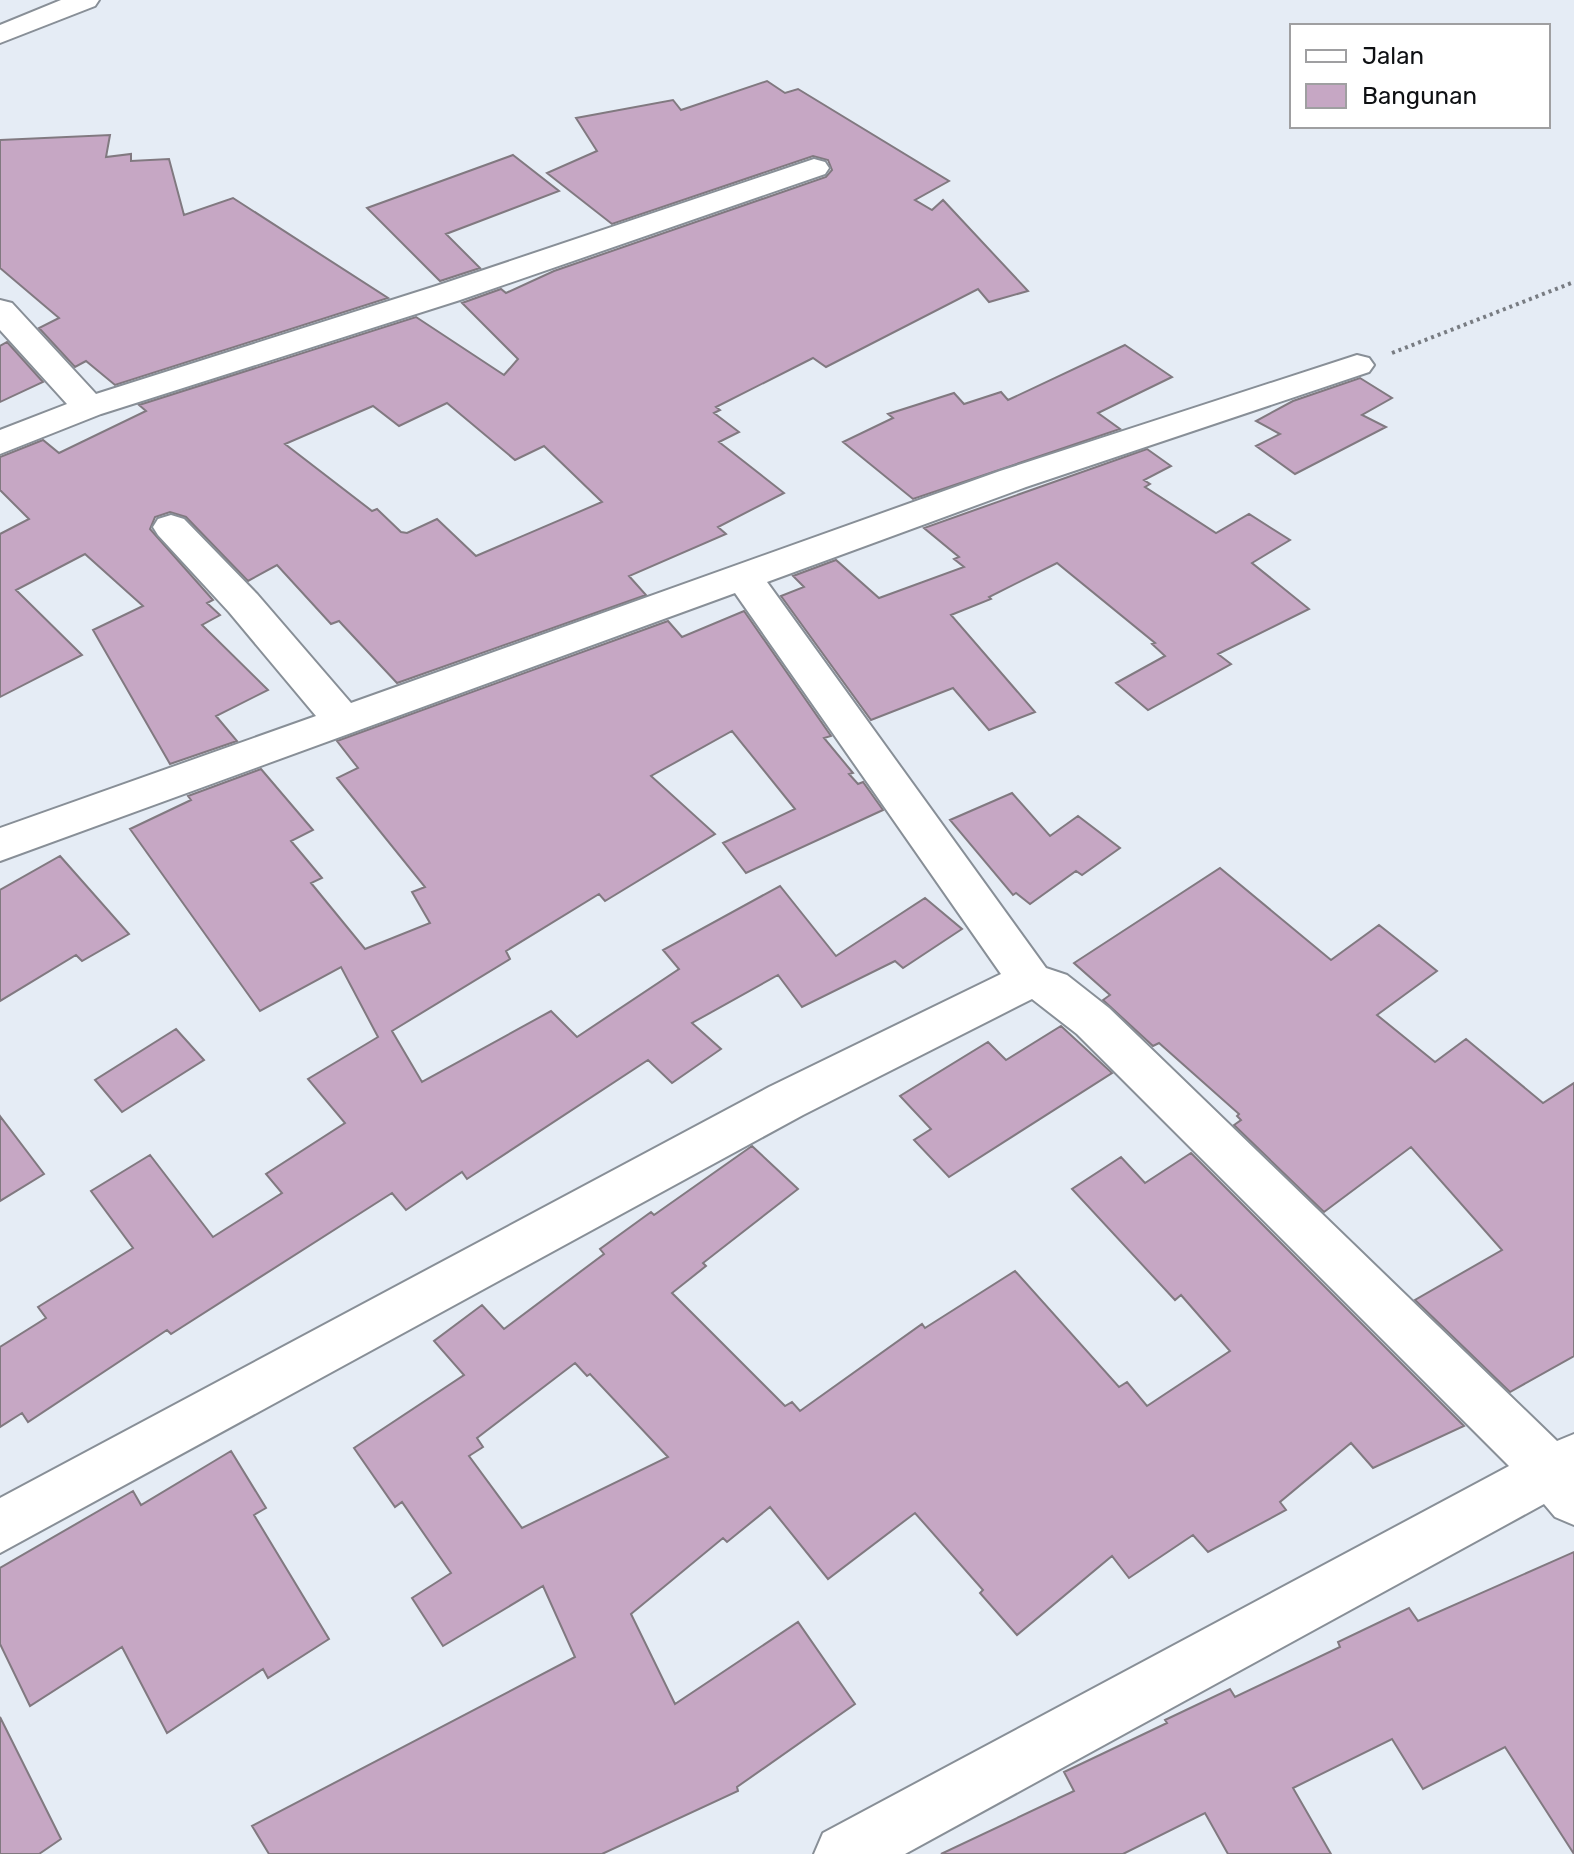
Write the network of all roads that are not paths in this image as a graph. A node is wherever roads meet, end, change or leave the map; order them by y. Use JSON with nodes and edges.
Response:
{"nodes":[{"id":1,"x":85,"y":0,"type":"edge"},
{"id":2,"x":0,"y":35,"type":"edge"},
{"id":3,"x":814,"y":168,"type":"dead end"},
{"id":4,"x":0,"y":310,"type":"edge"},
{"id":5,"x":1357,"y":365,"type":"road end"},
{"id":6,"x":89,"y":407,"type":"junction"},
{"id":7,"x":0,"y":443,"type":"edge"},
{"id":8,"x":171,"y":527,"type":"dead end"},
{"id":9,"x":743,"y":576,"type":"junction"},
{"id":10,"x":343,"y":721,"type":"junction"},
{"id":11,"x":0,"y":845,"type":"edge"},
{"id":12,"x":1030,"y":980,"type":"junction"},
{"id":13,"x":1567,"y":1477,"type":"edge"},
{"id":14,"x":0,"y":1527,"type":"edge"},
{"id":15,"x":844,"y":1854,"type":"edge"}],
"edges":[{"from":1,"to":2,"type":"street"},
{"from":3,"to":6,"type":"street"},
{"from":4,"to":6,"type":"street"},
{"from":5,"to":9,"type":"street"},
{"from":6,"to":7,"type":"street"},
{"from":8,"to":10,"type":"street"},
{"from":9,"to":10,"type":"street"},
{"from":9,"to":12,"type":"street"},
{"from":10,"to":11,"type":"street"},
{"from":12,"to":13,"type":"street"},
{"from":12,"to":14,"type":"street"},
{"from":13,"to":15,"type":"street"}]}
